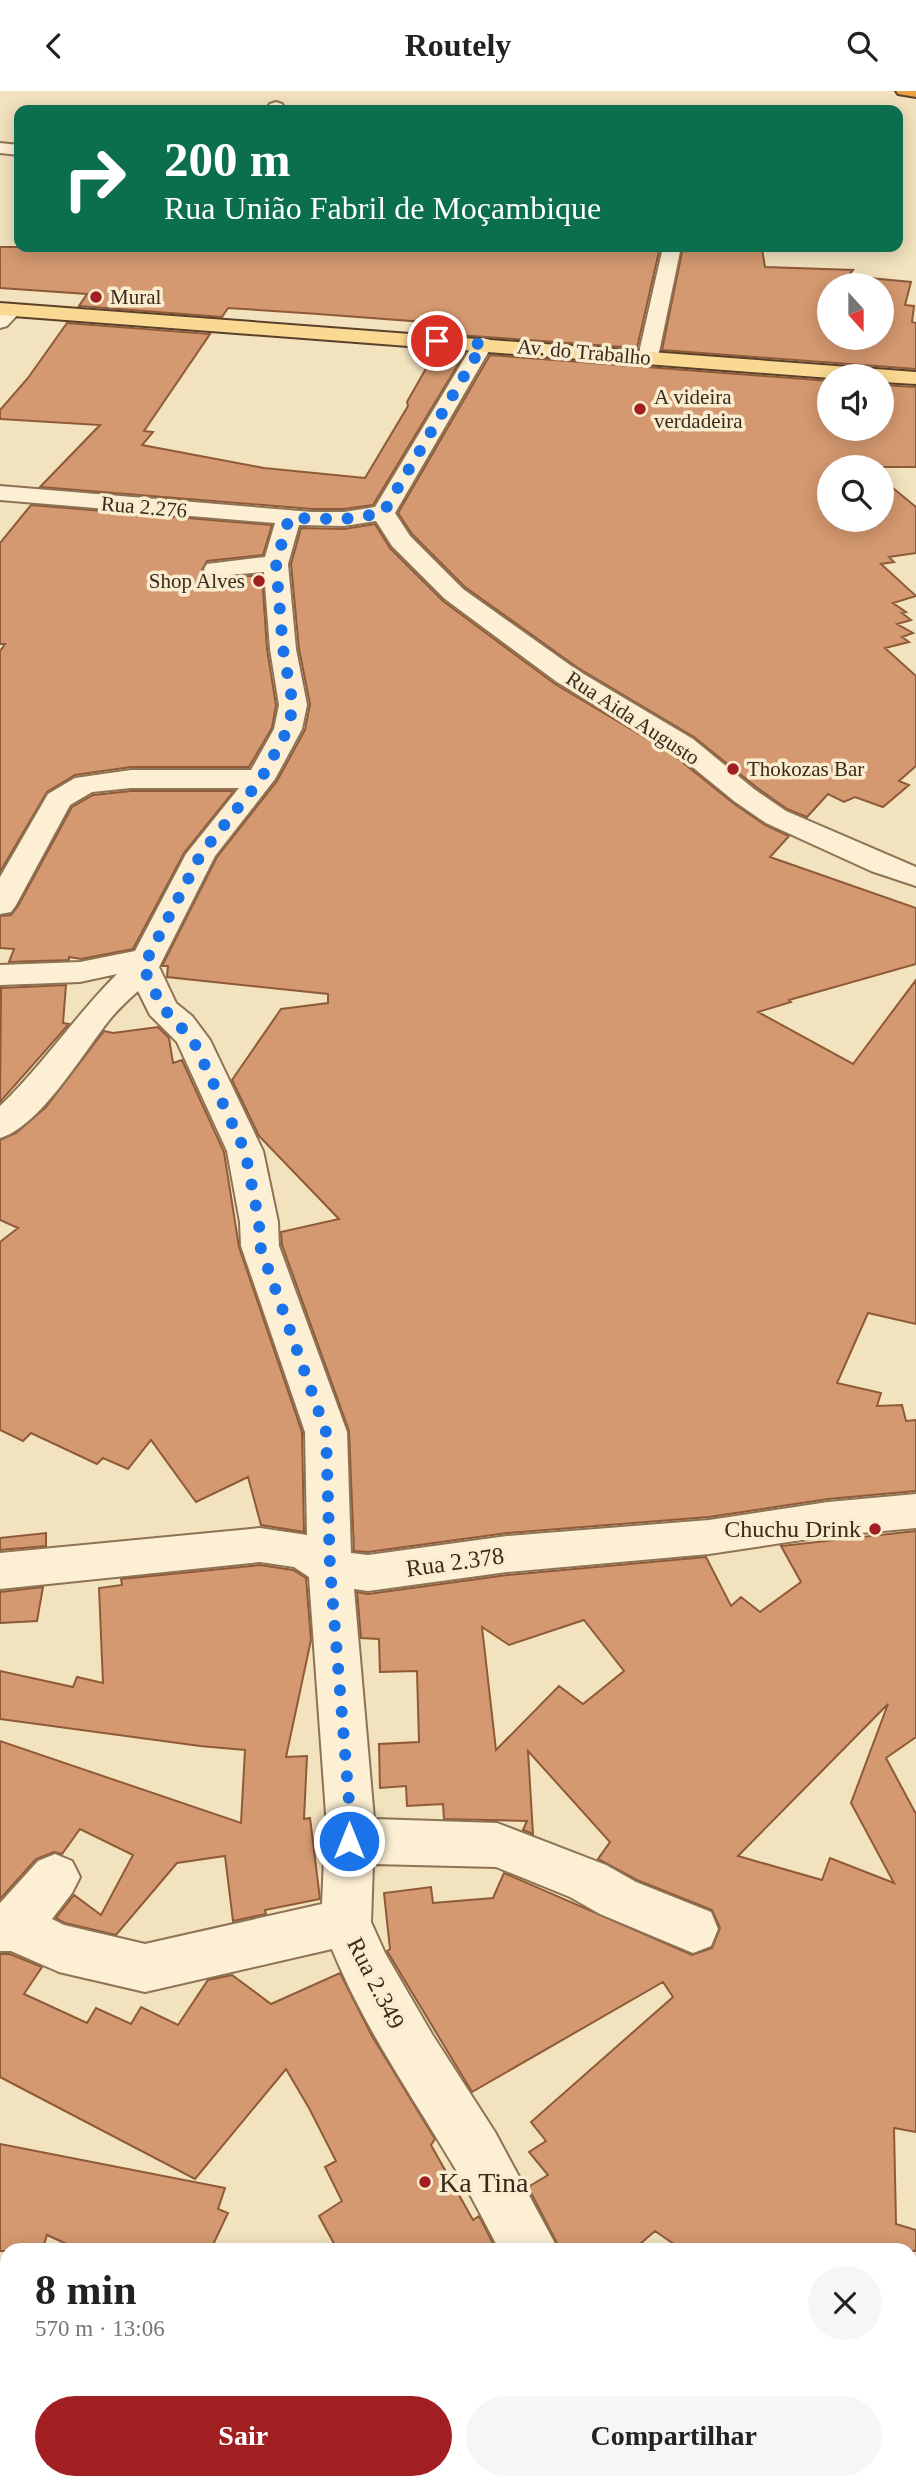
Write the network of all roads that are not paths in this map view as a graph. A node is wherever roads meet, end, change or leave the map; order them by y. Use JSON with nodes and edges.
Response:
{"nodes":[{"id":1,"x":904,"y":91,"type":"edge"},
{"id":2,"x":916,"y":92,"type":"edge"},
{"id":3,"x":671,"y":252,"type":"edge"},
{"id":4,"x":4,"y":313,"type":"edge"},
{"id":5,"x":483,"y":344,"type":"junction"},
{"id":6,"x":648,"y":358,"type":"junction"},
{"id":7,"x":916,"y":378,"type":"edge"},
{"id":8,"x":0,"y":493,"type":"edge"},
{"id":9,"x":383,"y":513,"type":"junction"},
{"id":10,"x":289,"y":518,"type":"junction"},
{"id":11,"x":276,"y":563,"type":"junction"},
{"id":12,"x":216,"y":569,"type":"dead end"},
{"id":13,"x":261,"y":779,"type":"junction"},
{"id":14,"x":916,"y":877,"type":"edge"},
{"id":15,"x":0,"y":905,"type":"edge"},
{"id":16,"x":145,"y":963,"type":"junction"},
{"id":17,"x":0,"y":975,"type":"edge"},
{"id":18,"x":0,"y":1126,"type":"edge"},
{"id":19,"x":916,"y":1511,"type":"edge"},
{"id":20,"x":330,"y":1568,"type":"junction"},
{"id":21,"x":0,"y":1571,"type":"edge"},
{"id":22,"x":349,"y":1841,"type":"junction"},
{"id":23,"x":55,"y":1877,"type":"dead end"},
{"id":24,"x":346,"y":1922,"type":"junction"},
{"id":25,"x":7,"y":1927,"type":"edge"},
{"id":26,"x":692,"y":1929,"type":"dead end"},
{"id":27,"x":527,"y":2243,"type":"edge"}],
"edges":[{"from":1,"to":2,"type":"highway"},
{"from":3,"to":6,"type":"street"},
{"from":4,"to":5,"type":"main road","name":"Av. do Trabalho"},
{"from":5,"to":6,"type":"main road","name":"Av. do Trabalho"},
{"from":5,"to":9,"type":"street"},
{"from":6,"to":7,"type":"main road","name":"Av. do Trabalho"},
{"from":8,"to":10,"type":"street","name":"Rua 2.276"},
{"from":9,"to":10,"type":"street","name":"Rua 2.276"},
{"from":9,"to":14,"type":"street","name":"Rua Aida Augusto"},
{"from":10,"to":11,"type":"street"},
{"from":11,"to":12,"type":"street"},
{"from":11,"to":13,"type":"street"},
{"from":13,"to":15,"type":"street"},
{"from":13,"to":16,"type":"street"},
{"from":16,"to":17,"type":"street"},
{"from":16,"to":18,"type":"street"},
{"from":16,"to":20,"type":"street","name":"Rua 2.349"},
{"from":19,"to":20,"type":"street","name":"Rua 2.378"},
{"from":20,"to":21,"type":"street","name":"Rua 2.378"},
{"from":20,"to":22,"type":"street","name":"Rua 2.349"},
{"from":22,"to":24,"type":"street","name":"Rua 2.349"},
{"from":22,"to":26,"type":"street"},
{"from":23,"to":25,"type":"street"},
{"from":24,"to":25,"type":"street"},
{"from":24,"to":27,"type":"street","name":"Rua 2.349"}]}
